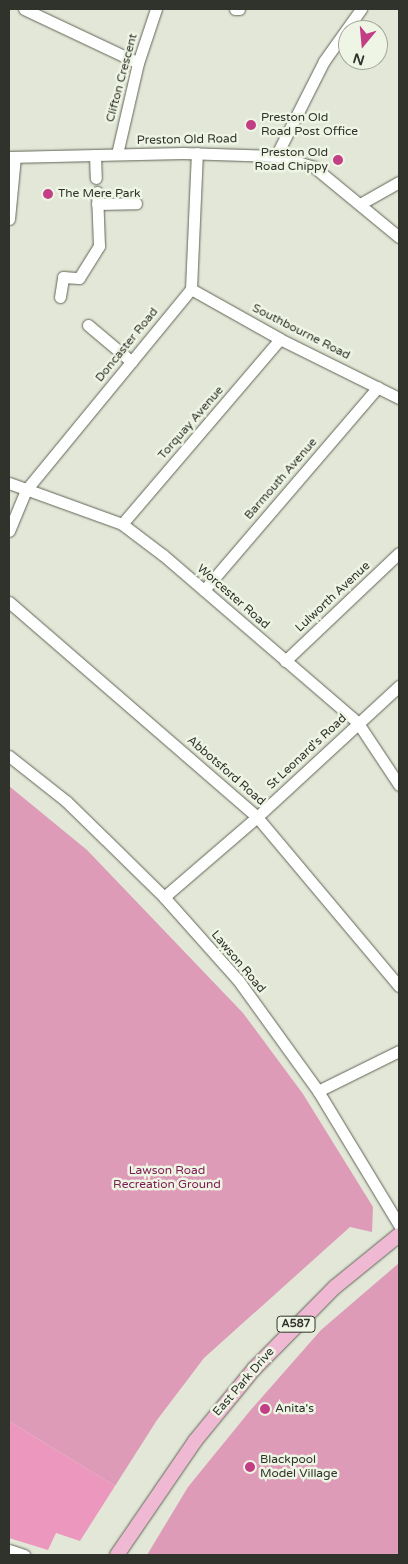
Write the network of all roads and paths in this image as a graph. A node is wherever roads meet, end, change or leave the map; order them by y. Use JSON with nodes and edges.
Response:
{"nodes":[{"id":1,"x":24,"y":9,"type":"edge"},
{"id":2,"x":156,"y":9,"type":"edge"},
{"id":3,"x":235,"y":9,"type":"edge"},
{"id":4,"x":239,"y":9,"type":"edge"},
{"id":5,"x":361,"y":9,"type":"edge"},
{"id":6,"x":138,"y":63,"type":"junction"},
{"id":7,"x":197,"y":153,"type":"junction"},
{"id":8,"x":117,"y":154,"type":"junction"},
{"id":9,"x":96,"y":155,"type":"junction"},
{"id":10,"x":276,"y":156,"type":"junction"},
{"id":11,"x":12,"y":157,"type":"edge"},
{"id":12,"x":96,"y":178,"type":"dead end"},
{"id":13,"x":399,"y":182,"type":"edge"},
{"id":14,"x":97,"y":192,"type":"dead end"},
{"id":15,"x":136,"y":203,"type":"dead end"},
{"id":16,"x":98,"y":204,"type":"junction"},
{"id":17,"x":360,"y":204,"type":"junction"},
{"id":18,"x":9,"y":219,"type":"edge"},
{"id":19,"x":399,"y":237,"type":"edge"},
{"id":20,"x":191,"y":289,"type":"junction"},
{"id":21,"x":60,"y":297,"type":"dead end"},
{"id":22,"x":88,"y":325,"type":"dead end"},
{"id":23,"x":280,"y":340,"type":"junction"},
{"id":24,"x":132,"y":362,"type":"junction"},
{"id":25,"x":378,"y":387,"type":"junction"},
{"id":26,"x":399,"y":398,"type":"edge"},
{"id":27,"x":9,"y":483,"type":"edge"},
{"id":28,"x":26,"y":490,"type":"junction"},
{"id":29,"x":122,"y":524,"type":"junction"},
{"id":30,"x":9,"y":531,"type":"edge"},
{"id":31,"x":399,"y":553,"type":"edge"},
{"id":32,"x":204,"y":590,"type":"junction"},
{"id":33,"x":9,"y":602,"type":"edge"},
{"id":34,"x":285,"y":661,"type":"junction"},
{"id":35,"x":399,"y":686,"type":"edge"},
{"id":36,"x":358,"y":723,"type":"junction"},
{"id":37,"x":9,"y":756,"type":"edge"},
{"id":38,"x":399,"y":785,"type":"edge"},
{"id":39,"x":258,"y":817,"type":"junction"},
{"id":40,"x":164,"y":896,"type":"junction"},
{"id":41,"x":399,"y":986,"type":"edge"},
{"id":42,"x":399,"y":1051,"type":"edge"},
{"id":43,"x":318,"y":1091,"type":"junction"},
{"id":44,"x":399,"y":1225,"type":"edge"},
{"id":45,"x":399,"y":1234,"type":"edge"},
{"id":46,"x":9,"y":1550,"type":"edge"},
{"id":47,"x":24,"y":1555,"type":"edge"},
{"id":48,"x":117,"y":1555,"type":"edge"}],
"edges":[{"from":1,"to":6,"type":"street"},
{"from":2,"to":6,"type":"street","name":"Clifton Crescent"},
{"from":3,"to":4,"type":"street"},
{"from":5,"to":10,"type":"street"},
{"from":6,"to":8,"type":"street","name":"Clifton Crescent"},
{"from":7,"to":8,"type":"street","name":"Preston Old Road"},
{"from":7,"to":10,"type":"street","name":"Preston Old Road"},
{"from":7,"to":20,"type":"street"},
{"from":8,"to":9,"type":"street","name":"Preston Old Road"},
{"from":9,"to":11,"type":"street","name":"Preston Old Road"},
{"from":9,"to":12,"type":"street"},
{"from":10,"to":17,"type":"street","name":"Preston Old Road"},
{"from":11,"to":18,"type":"street"},
{"from":13,"to":17,"type":"street"},
{"from":14,"to":16,"type":"street"},
{"from":15,"to":16,"type":"street"},
{"from":16,"to":21,"type":"street"},
{"from":17,"to":19,"type":"street","name":"Preston Old Road"},
{"from":20,"to":23,"type":"street","name":"Southbourne Road"},
{"from":20,"to":24,"type":"street","name":"Doncaster Road"},
{"from":22,"to":24,"type":"street"},
{"from":23,"to":25,"type":"street","name":"Southbourne Road"},
{"from":23,"to":29,"type":"street","name":"Torquay Avenue"},
{"from":24,"to":28,"type":"street","name":"Doncaster Road"},
{"from":25,"to":26,"type":"street","name":"Southbourne Road"},
{"from":25,"to":32,"type":"street","name":"Barmouth Avenue"},
{"from":27,"to":28,"type":"street","name":"Worcester Road"},
{"from":28,"to":29,"type":"street","name":"Worcester Road"},
{"from":28,"to":30,"type":"street","name":"Doncaster Road"},
{"from":29,"to":32,"type":"street","name":"Worcester Road"},
{"from":31,"to":34,"type":"street","name":"Lulworth Avenue"},
{"from":32,"to":34,"type":"street","name":"Worcester Road"},
{"from":33,"to":39,"type":"street","name":"Abbotsford Road"},
{"from":34,"to":36,"type":"street","name":"Worcester Road"},
{"from":35,"to":36,"type":"street","name":"St Leonard's Road"},
{"from":36,"to":38,"type":"street","name":"Worcester Road"},
{"from":36,"to":39,"type":"street","name":"St Leonard's Road"},
{"from":37,"to":40,"type":"street","name":"Lawson Road"},
{"from":39,"to":40,"type":"street","name":"St Leonard's Road"},
{"from":39,"to":41,"type":"street","name":"Abbotsford Road"},
{"from":40,"to":43,"type":"street","name":"Lawson Road"},
{"from":42,"to":43,"type":"street"},
{"from":43,"to":44,"type":"street","name":"Lawson Road"},
{"from":45,"to":48,"type":"main road","name":"East Park Drive","number":"A587"},
{"from":46,"to":47,"type":"street"}]}
